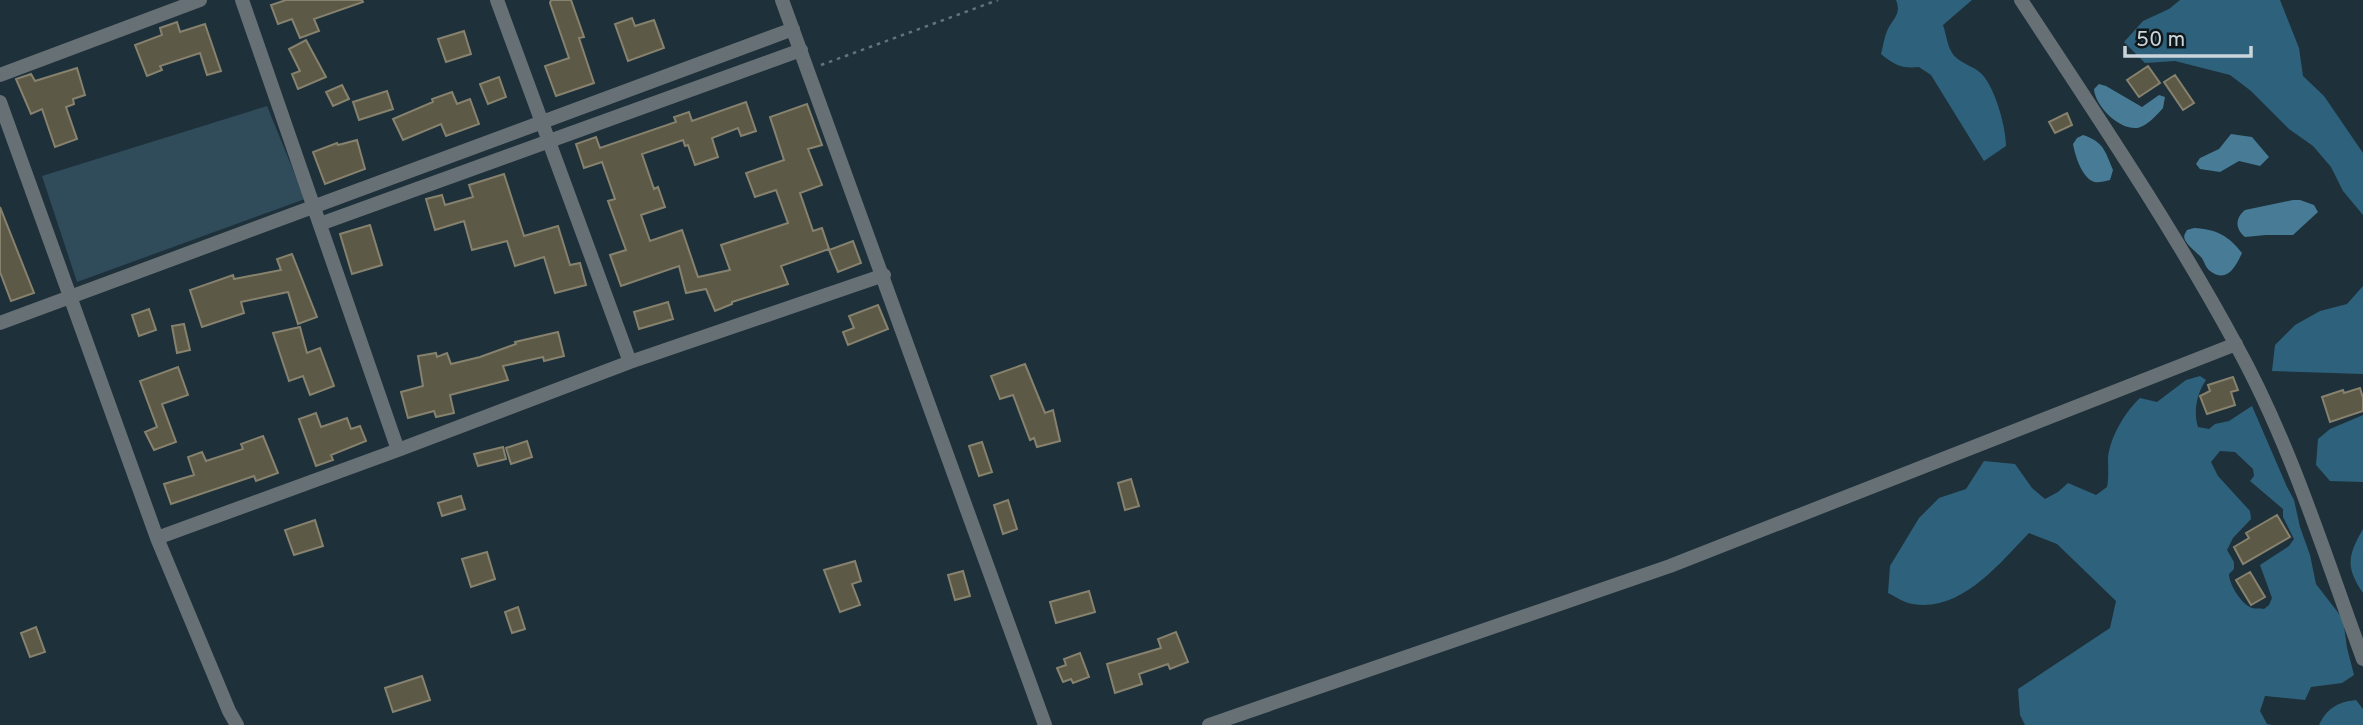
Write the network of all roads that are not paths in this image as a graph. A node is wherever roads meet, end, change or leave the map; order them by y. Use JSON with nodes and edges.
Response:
{"nodes":[{"id":1,"x":200,"y":0,"type":"edge"},
{"id":2,"x":242,"y":0,"type":"edge"},
{"id":3,"x":497,"y":0,"type":"edge"},
{"id":4,"x":782,"y":0,"type":"edge"},
{"id":5,"x":2021,"y":0,"type":"edge"},
{"id":6,"x":793,"y":29,"type":"junction"},
{"id":7,"x":801,"y":50,"type":"junction"},
{"id":8,"x":0,"y":75,"type":"edge"},
{"id":9,"x":0,"y":102,"type":"edge"},
{"id":10,"x":542,"y":124,"type":"junction"},
{"id":11,"x":549,"y":141,"type":"junction"},
{"id":12,"x":313,"y":206,"type":"junction"},
{"id":13,"x":320,"y":224,"type":"junction"},
{"id":14,"x":884,"y":275,"type":"junction"},
{"id":15,"x":70,"y":296,"type":"junction"},
{"id":16,"x":0,"y":323,"type":"edge"},
{"id":17,"x":2236,"y":344,"type":"junction"},
{"id":18,"x":630,"y":362,"type":"junction"},
{"id":19,"x":398,"y":450,"type":"junction"},
{"id":20,"x":157,"y":538,"type":"junction"},
{"id":21,"x":2363,"y":659,"type":"edge"},
{"id":22,"x":237,"y":725,"type":"edge"},
{"id":23,"x":1045,"y":725,"type":"edge"},
{"id":24,"x":1209,"y":725,"type":"edge"}],
"edges":[{"from":1,"to":8,"type":"street"},
{"from":2,"to":12,"type":"street"},
{"from":3,"to":10,"type":"street"},
{"from":4,"to":6,"type":"street"},
{"from":5,"to":17,"type":"street"},
{"from":6,"to":7,"type":"street"},
{"from":6,"to":10,"type":"street"},
{"from":7,"to":11,"type":"street"},
{"from":7,"to":14,"type":"street"},
{"from":9,"to":15,"type":"street"},
{"from":10,"to":11,"type":"street"},
{"from":10,"to":12,"type":"street"},
{"from":11,"to":13,"type":"street"},
{"from":11,"to":18,"type":"street"},
{"from":12,"to":13,"type":"street"},
{"from":12,"to":15,"type":"street"},
{"from":13,"to":19,"type":"street"},
{"from":14,"to":18,"type":"street"},
{"from":14,"to":23,"type":"street"},
{"from":15,"to":16,"type":"street"},
{"from":15,"to":20,"type":"street"},
{"from":17,"to":21,"type":"street"},
{"from":17,"to":24,"type":"street"},
{"from":18,"to":19,"type":"street"},
{"from":19,"to":20,"type":"street"},
{"from":20,"to":22,"type":"street"}]}
